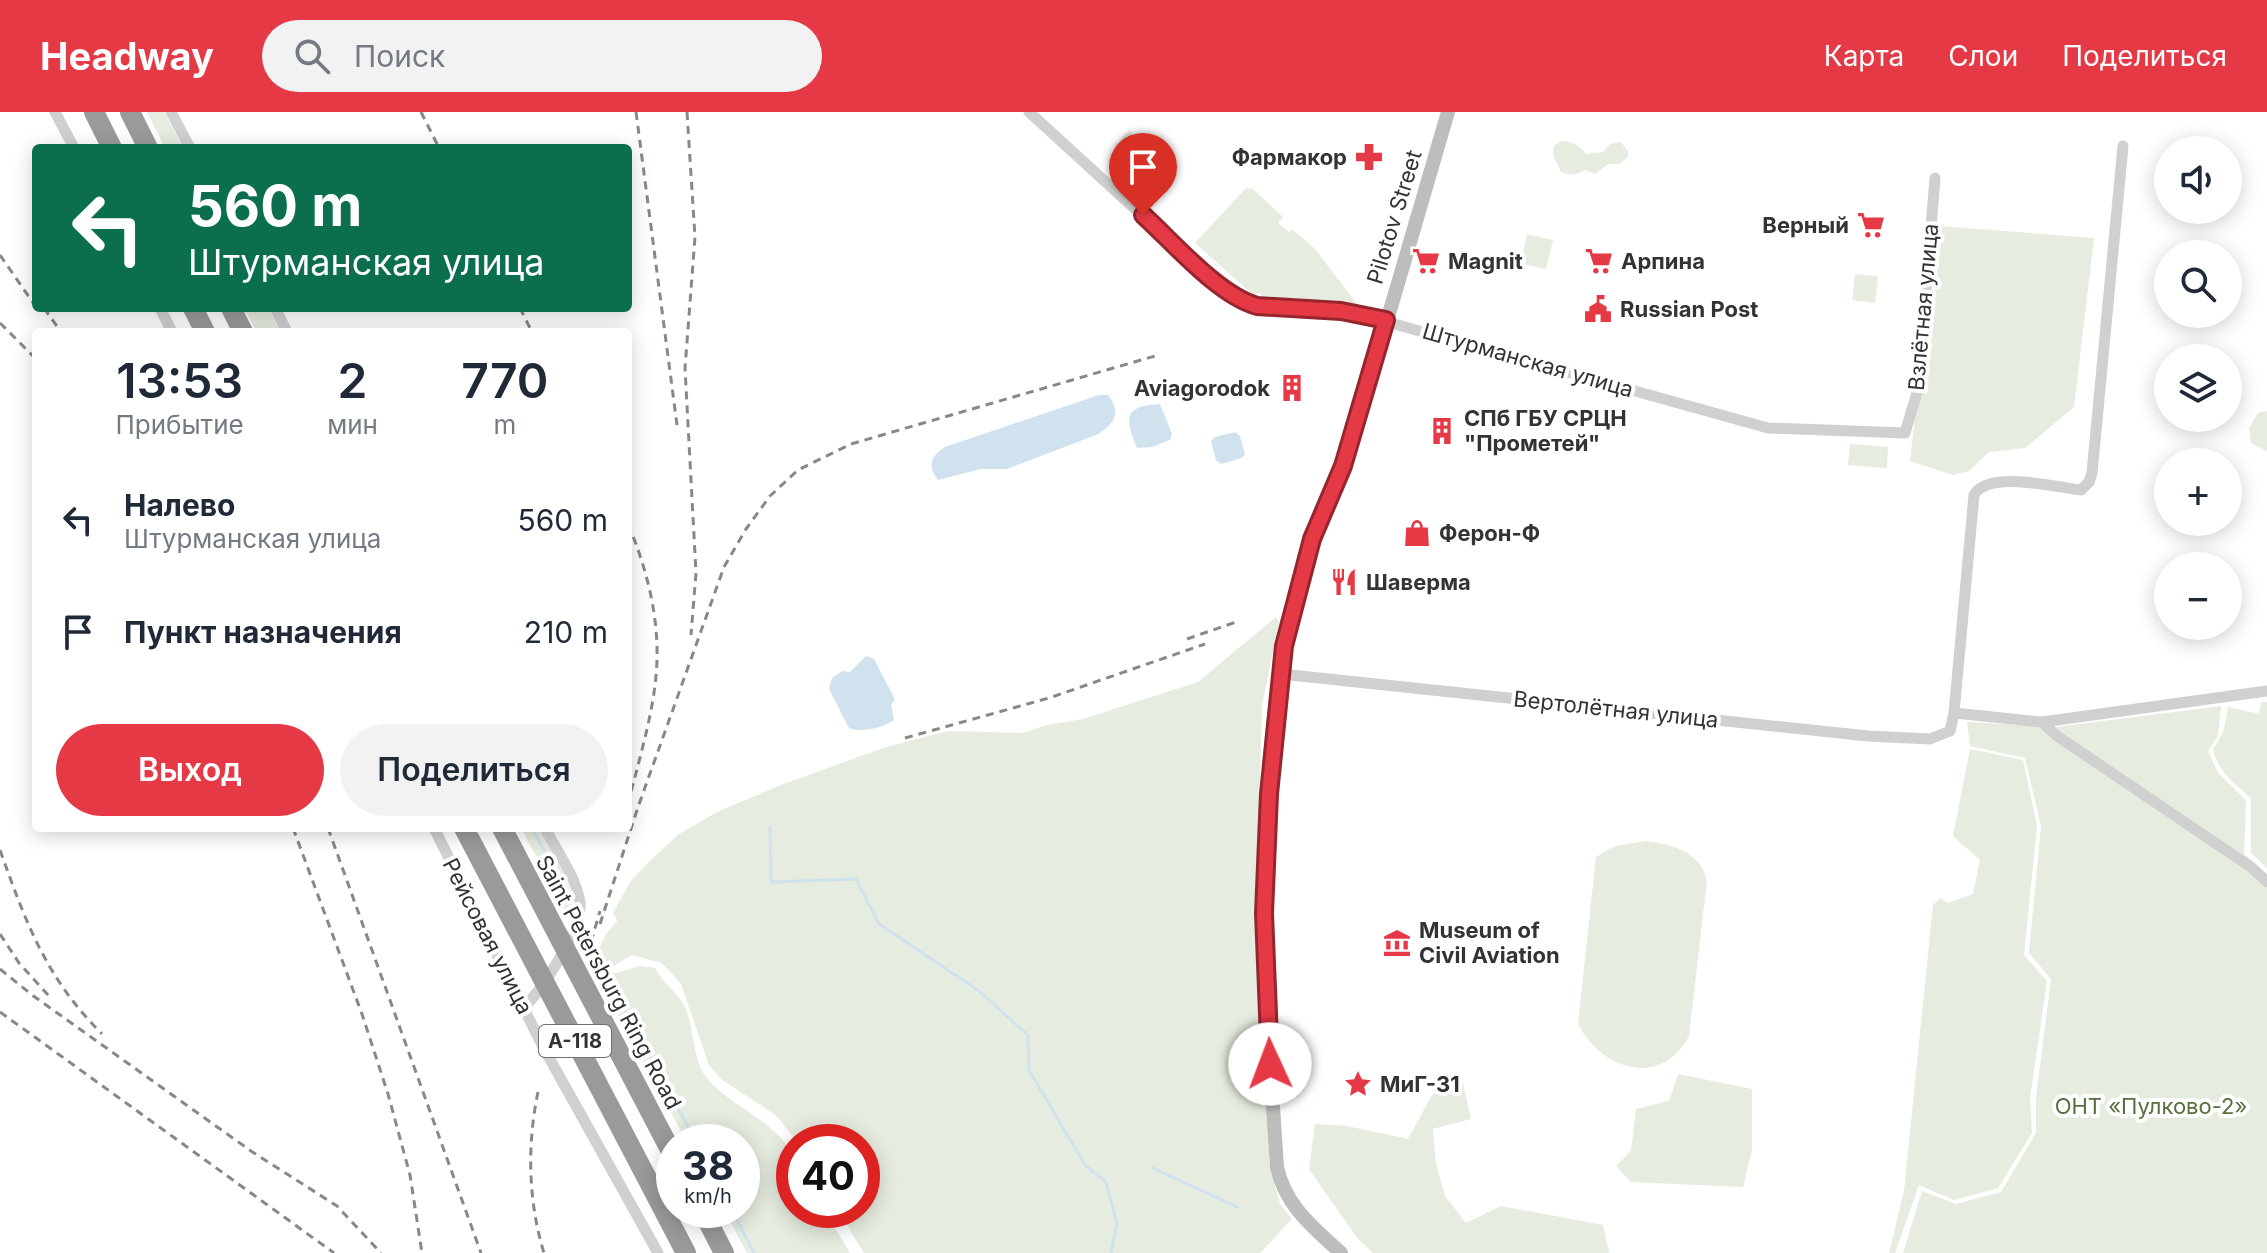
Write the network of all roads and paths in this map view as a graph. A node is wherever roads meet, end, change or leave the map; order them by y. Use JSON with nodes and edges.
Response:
{"nodes":[{"id":1,"x":55,"y":112,"type":"edge"},
{"id":2,"x":94,"y":112,"type":"edge"},
{"id":3,"x":130,"y":112,"type":"edge"},
{"id":4,"x":171,"y":112,"type":"edge"},
{"id":5,"x":1029,"y":112,"type":"edge"},
{"id":6,"x":1448,"y":112,"type":"edge"},
{"id":7,"x":72,"y":144,"type":"edge"},
{"id":8,"x":110,"y":144,"type":"edge"},
{"id":9,"x":146,"y":144,"type":"edge"},
{"id":10,"x":188,"y":144,"type":"edge"},
{"id":11,"x":2123,"y":146,"type":"dead end"},
{"id":12,"x":1935,"y":178,"type":"dead end"},
{"id":13,"x":1386,"y":320,"type":"junction"},
{"id":14,"x":1905,"y":433,"type":"joint"},
{"id":15,"x":1281,"y":674,"type":"junction"},
{"id":16,"x":2267,"y":691,"type":"edge"},
{"id":17,"x":1954,"y":713,"type":"junction"},
{"id":18,"x":2042,"y":722,"type":"junction"},
{"id":19,"x":436,"y":832,"type":"edge"},
{"id":20,"x":466,"y":832,"type":"edge"},
{"id":21,"x":504,"y":832,"type":"edge"},
{"id":22,"x":547,"y":832,"type":"edge"},
{"id":23,"x":2267,"y":882,"type":"edge"},
{"id":24,"x":525,"y":1006,"type":"junction"},
{"id":25,"x":657,"y":1124,"type":"edge"},
{"id":26,"x":711,"y":1228,"type":"edge"},
{"id":27,"x":658,"y":1253,"type":"edge"},
{"id":28,"x":686,"y":1253,"type":"edge"},
{"id":29,"x":724,"y":1253,"type":"edge"},
{"id":30,"x":1341,"y":1253,"type":"edge"}],
"edges":[{"from":1,"to":7,"type":"street"},
{"from":2,"to":8,"type":"highway"},
{"from":3,"to":9,"type":"highway"},
{"from":4,"to":10,"type":"street"},
{"from":5,"to":13,"type":"street","name":"Штурманская улица"},
{"from":6,"to":13,"type":"street","name":"Pilotov Street"},
{"from":11,"to":17,"type":"street"},
{"from":12,"to":14,"type":"street","name":"Взлётная улица"},
{"from":13,"to":14,"type":"street","name":"Штурманская улица"},
{"from":13,"to":15,"type":"street","name":"Pilotov Street"},
{"from":15,"to":17,"type":"street","name":"Вертолётная улица"},
{"from":15,"to":30,"type":"street","name":"Pilotov Street"},
{"from":16,"to":18,"type":"street"},
{"from":17,"to":18,"type":"street"},
{"from":18,"to":23,"type":"street"},
{"from":19,"to":24,"type":"street","name":"Рейсовая улица"},
{"from":20,"to":28,"type":"highway","number":"А-118","bridge":true},
{"from":21,"to":25,"type":"highway","name":"Saint Petersburg Ring Road","number":"А-118","bridge":true},
{"from":22,"to":24,"type":"street"},
{"from":24,"to":27,"type":"street","name":"Рейсовая улица"},
{"from":26,"to":29,"type":"highway"}]}
